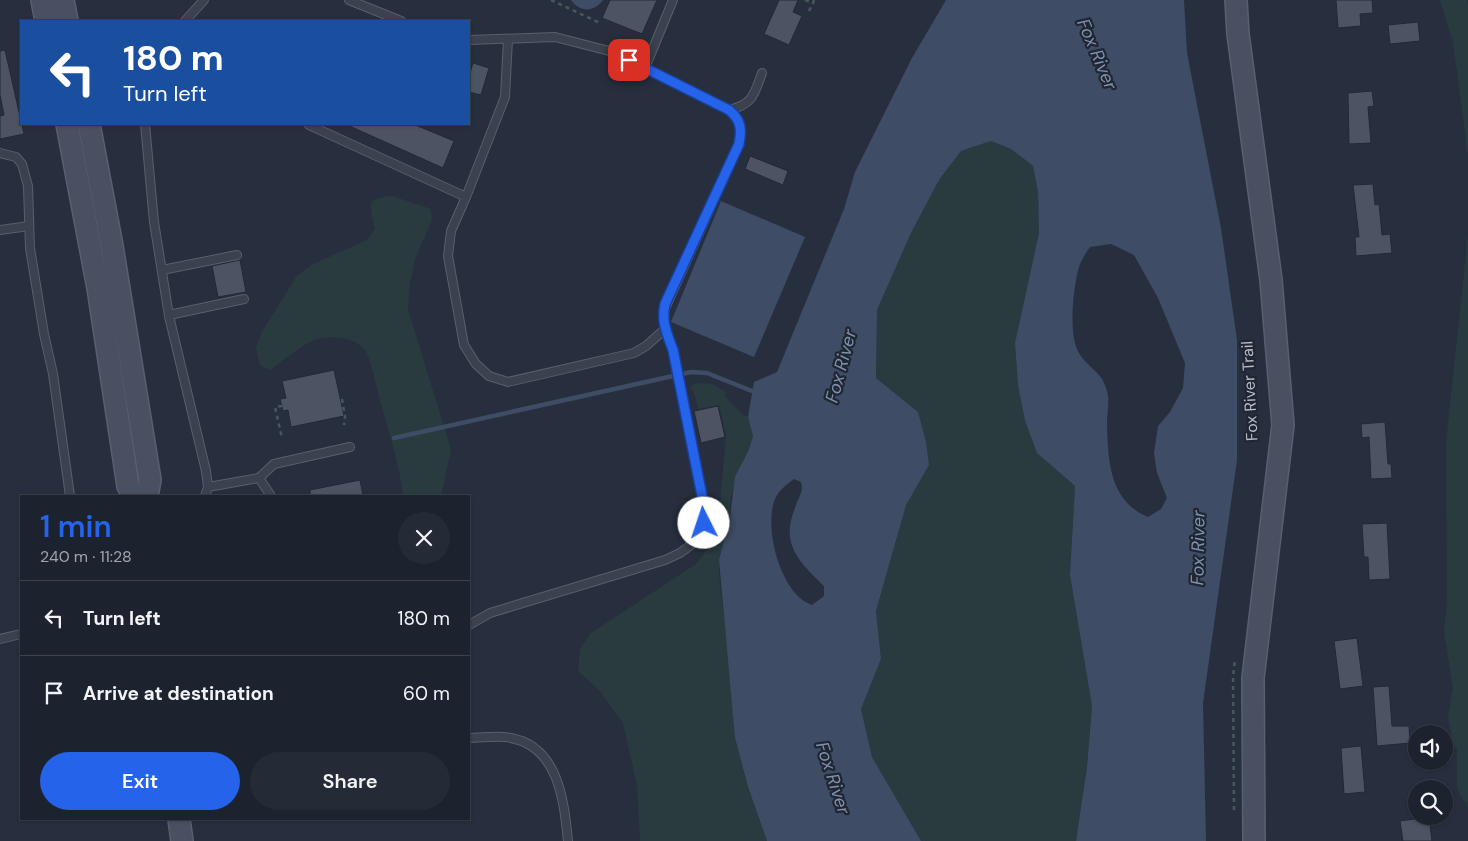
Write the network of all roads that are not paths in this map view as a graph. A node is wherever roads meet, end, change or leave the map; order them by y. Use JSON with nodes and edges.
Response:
{"nodes":[{"id":1,"x":42,"y":0,"type":"edge"},
{"id":2,"x":63,"y":0,"type":"edge"},
{"id":3,"x":204,"y":0,"type":"edge"},
{"id":4,"x":348,"y":0,"type":"edge"},
{"id":5,"x":673,"y":0,"type":"edge"},
{"id":6,"x":1236,"y":0,"type":"edge"},
{"id":7,"x":46,"y":20,"type":"edge"},
{"id":8,"x":67,"y":20,"type":"edge"},
{"id":9,"x":186,"y":20,"type":"edge"},
{"id":10,"x":398,"y":20,"type":"edge"},
{"id":11,"x":508,"y":39,"type":"junction"},
{"id":12,"x":470,"y":40,"type":"edge"},
{"id":13,"x":645,"y":68,"type":"junction"},
{"id":14,"x":762,"y":74,"type":"dead end"},
{"id":15,"x":729,"y":110,"type":"junction"},
{"id":16,"x":67,"y":125,"type":"edge"},
{"id":17,"x":89,"y":125,"type":"edge"},
{"id":18,"x":145,"y":125,"type":"edge"},
{"id":19,"x":309,"y":125,"type":"edge"},
{"id":20,"x":0,"y":153,"type":"edge"},
{"id":21,"x":466,"y":197,"type":"junction"},
{"id":22,"x":29,"y":226,"type":"junction"},
{"id":23,"x":0,"y":230,"type":"edge"},
{"id":24,"x":237,"y":255,"type":"dead end"},
{"id":25,"x":162,"y":270,"type":"junction"},
{"id":26,"x":244,"y":299,"type":"dead end"},
{"id":27,"x":169,"y":315,"type":"junction"},
{"id":28,"x":665,"y":329,"type":"junction"},
{"id":29,"x":350,"y":447,"type":"dead end"},
{"id":30,"x":259,"y":478,"type":"junction"},
{"id":31,"x":208,"y":487,"type":"junction"},
{"id":32,"x":70,"y":495,"type":"edge"},
{"id":33,"x":133,"y":495,"type":"edge"},
{"id":34,"x":147,"y":495,"type":"edge"},
{"id":35,"x":205,"y":495,"type":"edge"},
{"id":36,"x":270,"y":495,"type":"edge"},
{"id":37,"x":470,"y":624,"type":"edge"},
{"id":38,"x":20,"y":634,"type":"edge"},
{"id":39,"x":0,"y":639,"type":"edge"},
{"id":40,"x":470,"y":738,"type":"edge"},
{"id":41,"x":179,"y":820,"type":"edge"},
{"id":42,"x":182,"y":841,"type":"edge"},
{"id":43,"x":568,"y":841,"type":"edge"},
{"id":44,"x":1254,"y":841,"type":"edge"}],
"edges":[{"from":1,"to":7,"type":"street"},
{"from":2,"to":8,"type":"street"},
{"from":3,"to":9,"type":"lane"},
{"from":4,"to":10,"type":"lane"},
{"from":5,"to":13,"type":"lane"},
{"from":6,"to":44,"type":"street"},
{"from":11,"to":12,"type":"lane"},
{"from":11,"to":13,"type":"lane"},
{"from":11,"to":21,"type":"lane"},
{"from":13,"to":15,"type":"lane"},
{"from":14,"to":15,"type":"lane"},
{"from":15,"to":28,"type":"lane"},
{"from":16,"to":33,"type":"street"},
{"from":17,"to":34,"type":"street"},
{"from":18,"to":25,"type":"lane"},
{"from":19,"to":21,"type":"lane"},
{"from":20,"to":22,"type":"lane"},
{"from":21,"to":28,"type":"lane"},
{"from":22,"to":23,"type":"lane"},
{"from":22,"to":32,"type":"lane"},
{"from":24,"to":25,"type":"lane"},
{"from":25,"to":27,"type":"lane"},
{"from":26,"to":27,"type":"lane"},
{"from":27,"to":31,"type":"lane"},
{"from":28,"to":37,"type":"lane"},
{"from":29,"to":30,"type":"lane"},
{"from":30,"to":31,"type":"lane"},
{"from":30,"to":36,"type":"lane"},
{"from":31,"to":35,"type":"lane"},
{"from":38,"to":39,"type":"lane"},
{"from":40,"to":43,"type":"lane"},
{"from":41,"to":42,"type":"street"}]}
